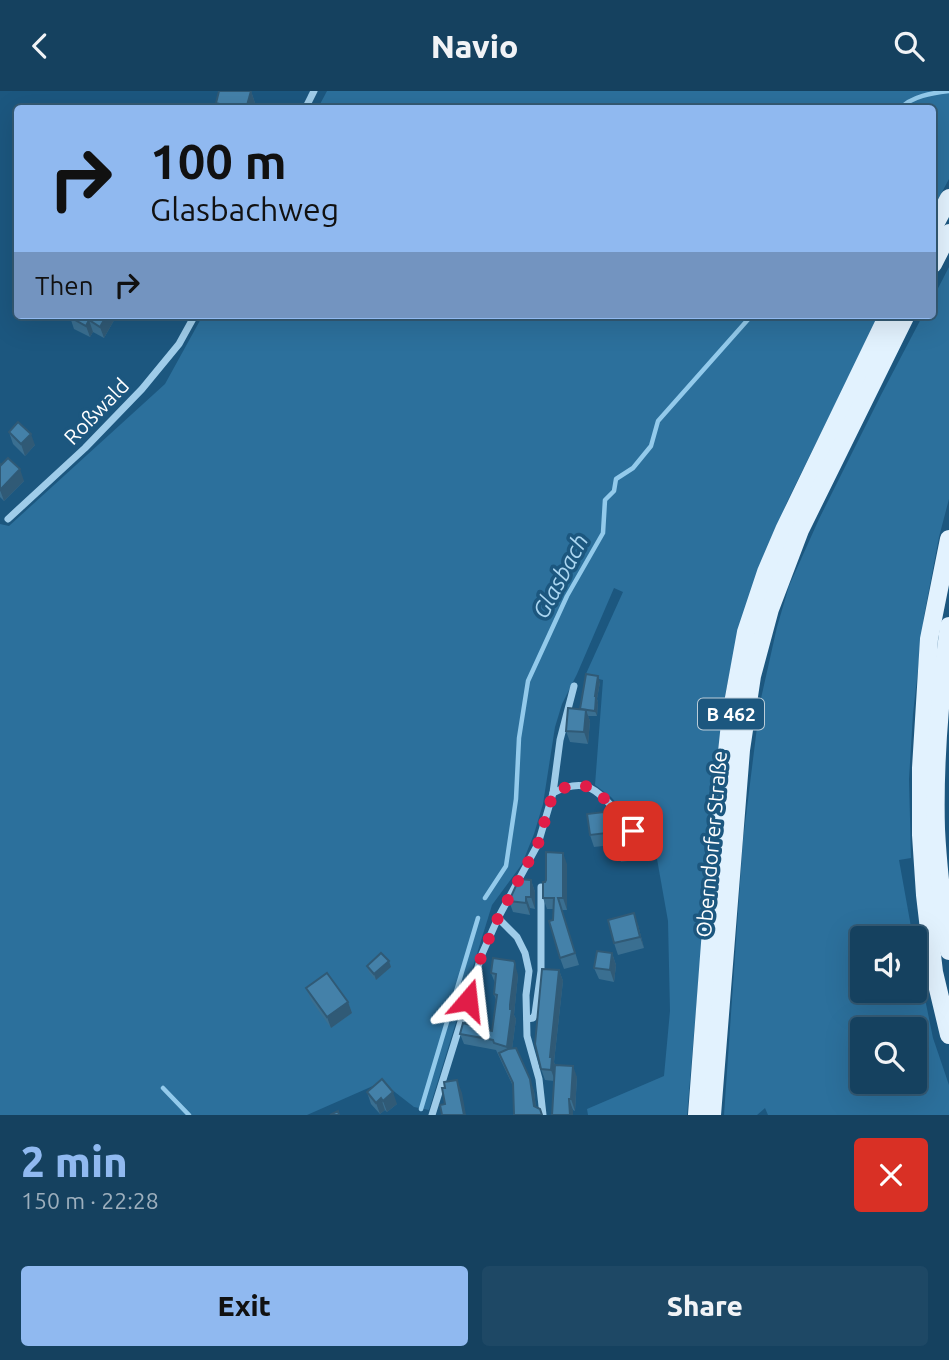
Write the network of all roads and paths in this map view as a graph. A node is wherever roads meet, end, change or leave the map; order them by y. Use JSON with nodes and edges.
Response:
{"nodes":[{"id":1,"x":949,"y":198,"type":"edge"},
{"id":2,"x":936,"y":222,"type":"edge"},
{"id":3,"x":949,"y":233,"type":"edge"},
{"id":4,"x":936,"y":258,"type":"edge"},
{"id":5,"x":193,"y":319,"type":"edge"},
{"id":6,"x":885,"y":319,"type":"edge"},
{"id":7,"x":904,"y":319,"type":"edge"},
{"id":8,"x":8,"y":519,"type":"dead end"},
{"id":9,"x":949,"y":539,"type":"edge"},
{"id":10,"x":949,"y":626,"type":"edge"},
{"id":11,"x":574,"y":686,"type":"dead end"},
{"id":12,"x":553,"y":793,"type":"junction"},
{"id":13,"x":633,"y":831,"type":"dead end"},
{"id":14,"x":541,"y":887,"type":"edge"},
{"id":15,"x":498,"y":918,"type":"junction"},
{"id":16,"x":949,"y":951,"type":"edge"},
{"id":17,"x":527,"y":1019,"type":"junction"},
{"id":18,"x":949,"y":1035,"type":"edge"},
{"id":19,"x":432,"y":1115,"type":"edge"},
{"id":20,"x":543,"y":1115,"type":"edge"},
{"id":21,"x":697,"y":1115,"type":"edge"},
{"id":22,"x":712,"y":1115,"type":"edge"}],
"edges":[{"from":1,"to":2,"type":"main road"},
{"from":3,"to":4,"type":"main road"},
{"from":5,"to":8,"type":"street","name":"Roßwald"},
{"from":6,"to":21,"type":"main road","name":"Oberndorfer Straße","number":"B 462"},
{"from":7,"to":22,"type":"main road","name":"Oberndorfer Straße","number":"B 462"},
{"from":9,"to":18,"type":"main road"},
{"from":10,"to":16,"type":"main road"},
{"from":11,"to":12,"type":"street"},
{"from":12,"to":13,"type":"street"},
{"from":12,"to":15,"type":"street"},
{"from":14,"to":17,"type":"street"},
{"from":15,"to":17,"type":"street"},
{"from":15,"to":19,"type":"street"},
{"from":17,"to":20,"type":"street"}]}
